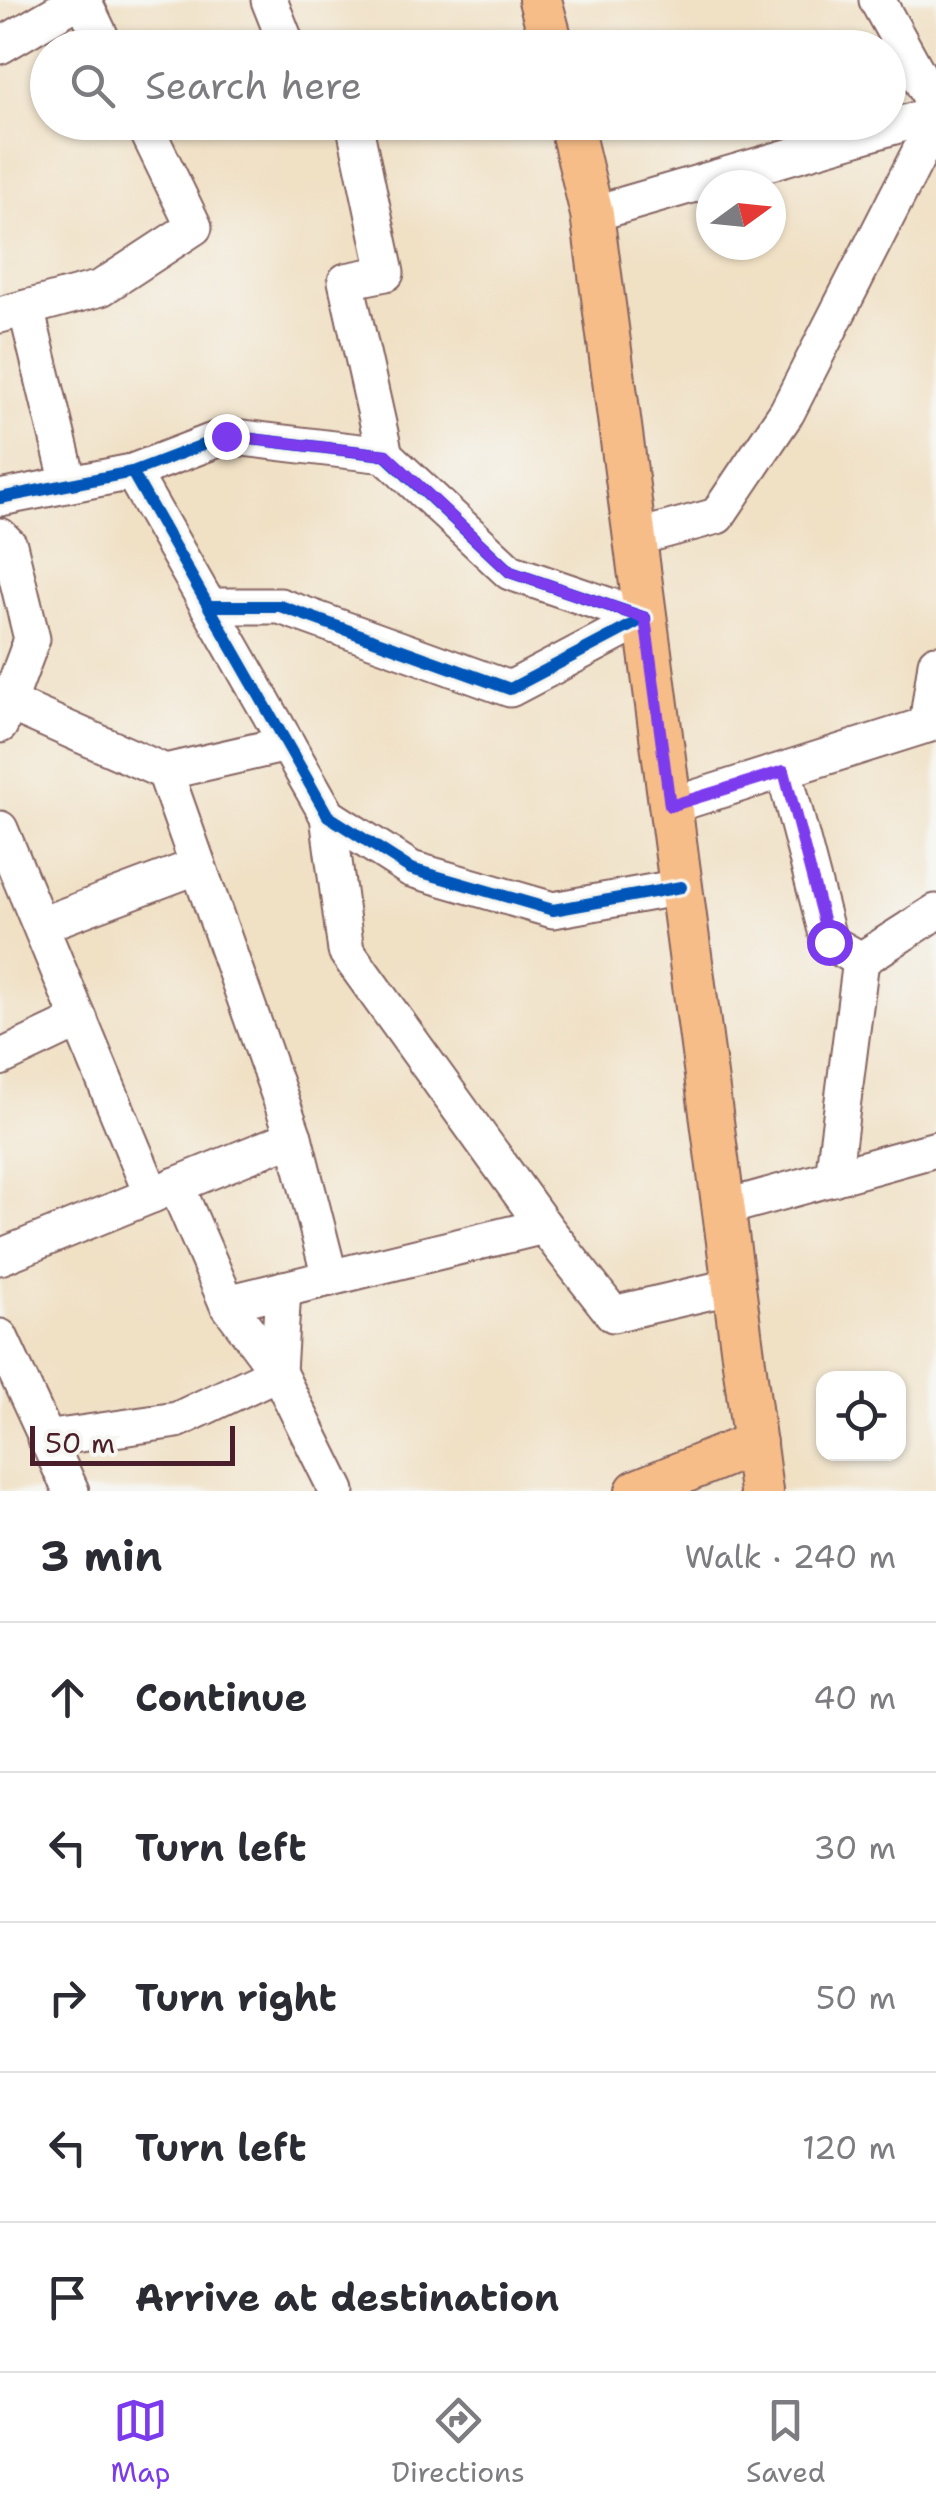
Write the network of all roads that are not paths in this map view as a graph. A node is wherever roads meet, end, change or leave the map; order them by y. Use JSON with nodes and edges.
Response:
{"nodes":[{"id":1,"x":81,"y":0,"type":"edge"},
{"id":2,"x":270,"y":0,"type":"edge"},
{"id":3,"x":540,"y":0,"type":"edge"},
{"id":4,"x":877,"y":0,"type":"edge"},
{"id":5,"x":97,"y":30,"type":"edge"},
{"id":6,"x":281,"y":30,"type":"edge"},
{"id":7,"x":548,"y":30,"type":"edge"},
{"id":8,"x":893,"y":30,"type":"edge"},
{"id":9,"x":0,"y":46,"type":"edge"},
{"id":10,"x":906,"y":56,"type":"edge"},
{"id":11,"x":936,"y":114,"type":"edge"},
{"id":12,"x":906,"y":123,"type":"edge"},
{"id":13,"x":151,"y":140,"type":"edge"},
{"id":14,"x":358,"y":140,"type":"edge"},
{"id":15,"x":574,"y":140,"type":"edge"},
{"id":16,"x":847,"y":140,"type":"edge"},
{"id":17,"x":592,"y":214,"type":"junction"},
{"id":18,"x":13,"y":312,"type":"edge"},
{"id":19,"x":386,"y":455,"type":"junction"},
{"id":20,"x":132,"y":472,"type":"junction"},
{"id":21,"x":68,"y":484,"type":"junction"},
{"id":22,"x":0,"y":498,"type":"edge"},
{"id":23,"x":0,"y":536,"type":"edge"},
{"id":24,"x":635,"y":538,"type":"junction"},
{"id":25,"x":209,"y":606,"type":"junction"},
{"id":26,"x":645,"y":618,"type":"junction"},
{"id":27,"x":936,"y":663,"type":"edge"},
{"id":28,"x":3,"y":708,"type":"edge"},
{"id":29,"x":932,"y":723,"type":"edge"},
{"id":30,"x":287,"y":744,"type":"junction"},
{"id":31,"x":784,"y":771,"type":"junction"},
{"id":32,"x":165,"y":772,"type":"junction"},
{"id":33,"x":670,"y":806,"type":"junction"},
{"id":34,"x":328,"y":816,"type":"junction"},
{"id":35,"x":0,"y":829,"type":"edge"},
{"id":36,"x":198,"y":866,"type":"junction"},
{"id":37,"x":11,"y":884,"type":"edge"},
{"id":38,"x":681,"y":887,"type":"junction"},
{"id":39,"x":936,"y":912,"type":"edge"},
{"id":40,"x":40,"y":925,"type":"junction"},
{"id":41,"x":861,"y":960,"type":"junction"},
{"id":42,"x":80,"y":1020,"type":"junction"},
{"id":43,"x":0,"y":1058,"type":"edge"},
{"id":44,"x":294,"y":1137,"type":"junction"},
{"id":45,"x":936,"y":1149,"type":"edge"},
{"id":46,"x":833,"y":1178,"type":"junction"},
{"id":47,"x":164,"y":1190,"type":"junction"},
{"id":48,"x":724,"y":1208,"type":"junction"},
{"id":49,"x":544,"y":1226,"type":"junction"},
{"id":50,"x":0,"y":1257,"type":"edge"},
{"id":51,"x":330,"y":1278,"type":"junction"},
{"id":52,"x":734,"y":1286,"type":"junction"},
{"id":53,"x":283,"y":1289,"type":"junction"},
{"id":54,"x":226,"y":1303,"type":"junction"},
{"id":55,"x":0,"y":1338,"type":"edge"},
{"id":56,"x":278,"y":1372,"type":"junction"},
{"id":57,"x":9,"y":1386,"type":"edge"},
{"id":58,"x":45,"y":1438,"type":"junction"},
{"id":59,"x":754,"y":1443,"type":"junction"},
{"id":60,"x":71,"y":1491,"type":"edge"},
{"id":61,"x":337,"y":1491,"type":"edge"},
{"id":62,"x":637,"y":1491,"type":"edge"},
{"id":63,"x":761,"y":1491,"type":"edge"}],
"edges":[{"from":1,"to":5,"type":"street"},
{"from":1,"to":9,"type":"street"},
{"from":2,"to":6,"type":"street"},
{"from":3,"to":7,"type":"main road"},
{"from":4,"to":8,"type":"street"},
{"from":10,"to":11,"type":"street"},
{"from":11,"to":12,"type":"street"},
{"from":11,"to":24,"type":"street"},
{"from":13,"to":18,"type":"street"},
{"from":14,"to":19,"type":"street"},
{"from":15,"to":17,"type":"main road"},
{"from":16,"to":17,"type":"street"},
{"from":17,"to":24,"type":"main road"},
{"from":18,"to":21,"type":"street"},
{"from":19,"to":20,"type":"street"},
{"from":19,"to":26,"type":"street"},
{"from":20,"to":21,"type":"street"},
{"from":20,"to":25,"type":"street"},
{"from":21,"to":22,"type":"street"},
{"from":23,"to":28,"type":"street"},
{"from":24,"to":26,"type":"main road"},
{"from":25,"to":26,"type":"street"},
{"from":25,"to":30,"type":"street"},
{"from":26,"to":33,"type":"main road"},
{"from":27,"to":29,"type":"street"},
{"from":28,"to":32,"type":"street"},
{"from":29,"to":31,"type":"street"},
{"from":30,"to":32,"type":"street"},
{"from":30,"to":34,"type":"street"},
{"from":31,"to":33,"type":"street"},
{"from":31,"to":41,"type":"street"},
{"from":32,"to":36,"type":"street"},
{"from":33,"to":38,"type":"main road"},
{"from":34,"to":38,"type":"street"},
{"from":34,"to":49,"type":"street"},
{"from":35,"to":37,"type":"street"},
{"from":36,"to":40,"type":"street"},
{"from":36,"to":44,"type":"street"},
{"from":37,"to":40,"type":"street"},
{"from":38,"to":48,"type":"main road"},
{"from":39,"to":41,"type":"street"},
{"from":40,"to":42,"type":"street"},
{"from":41,"to":46,"type":"street"},
{"from":42,"to":43,"type":"street"},
{"from":42,"to":47,"type":"street"},
{"from":44,"to":47,"type":"street"},
{"from":44,"to":51,"type":"street"},
{"from":45,"to":46,"type":"street"},
{"from":46,"to":48,"type":"street"},
{"from":47,"to":50,"type":"street"},
{"from":47,"to":54,"type":"street"},
{"from":48,"to":52,"type":"main road"},
{"from":49,"to":51,"type":"street"},
{"from":49,"to":52,"type":"street"},
{"from":51,"to":53,"type":"street"},
{"from":52,"to":59,"type":"main road"},
{"from":53,"to":54,"type":"street"},
{"from":53,"to":56,"type":"street"},
{"from":54,"to":56,"type":"street"},
{"from":55,"to":57,"type":"street"},
{"from":56,"to":58,"type":"street"},
{"from":56,"to":61,"type":"street"},
{"from":57,"to":58,"type":"street"},
{"from":58,"to":60,"type":"street"},
{"from":59,"to":62,"type":"main road"},
{"from":59,"to":63,"type":"main road"}]}
